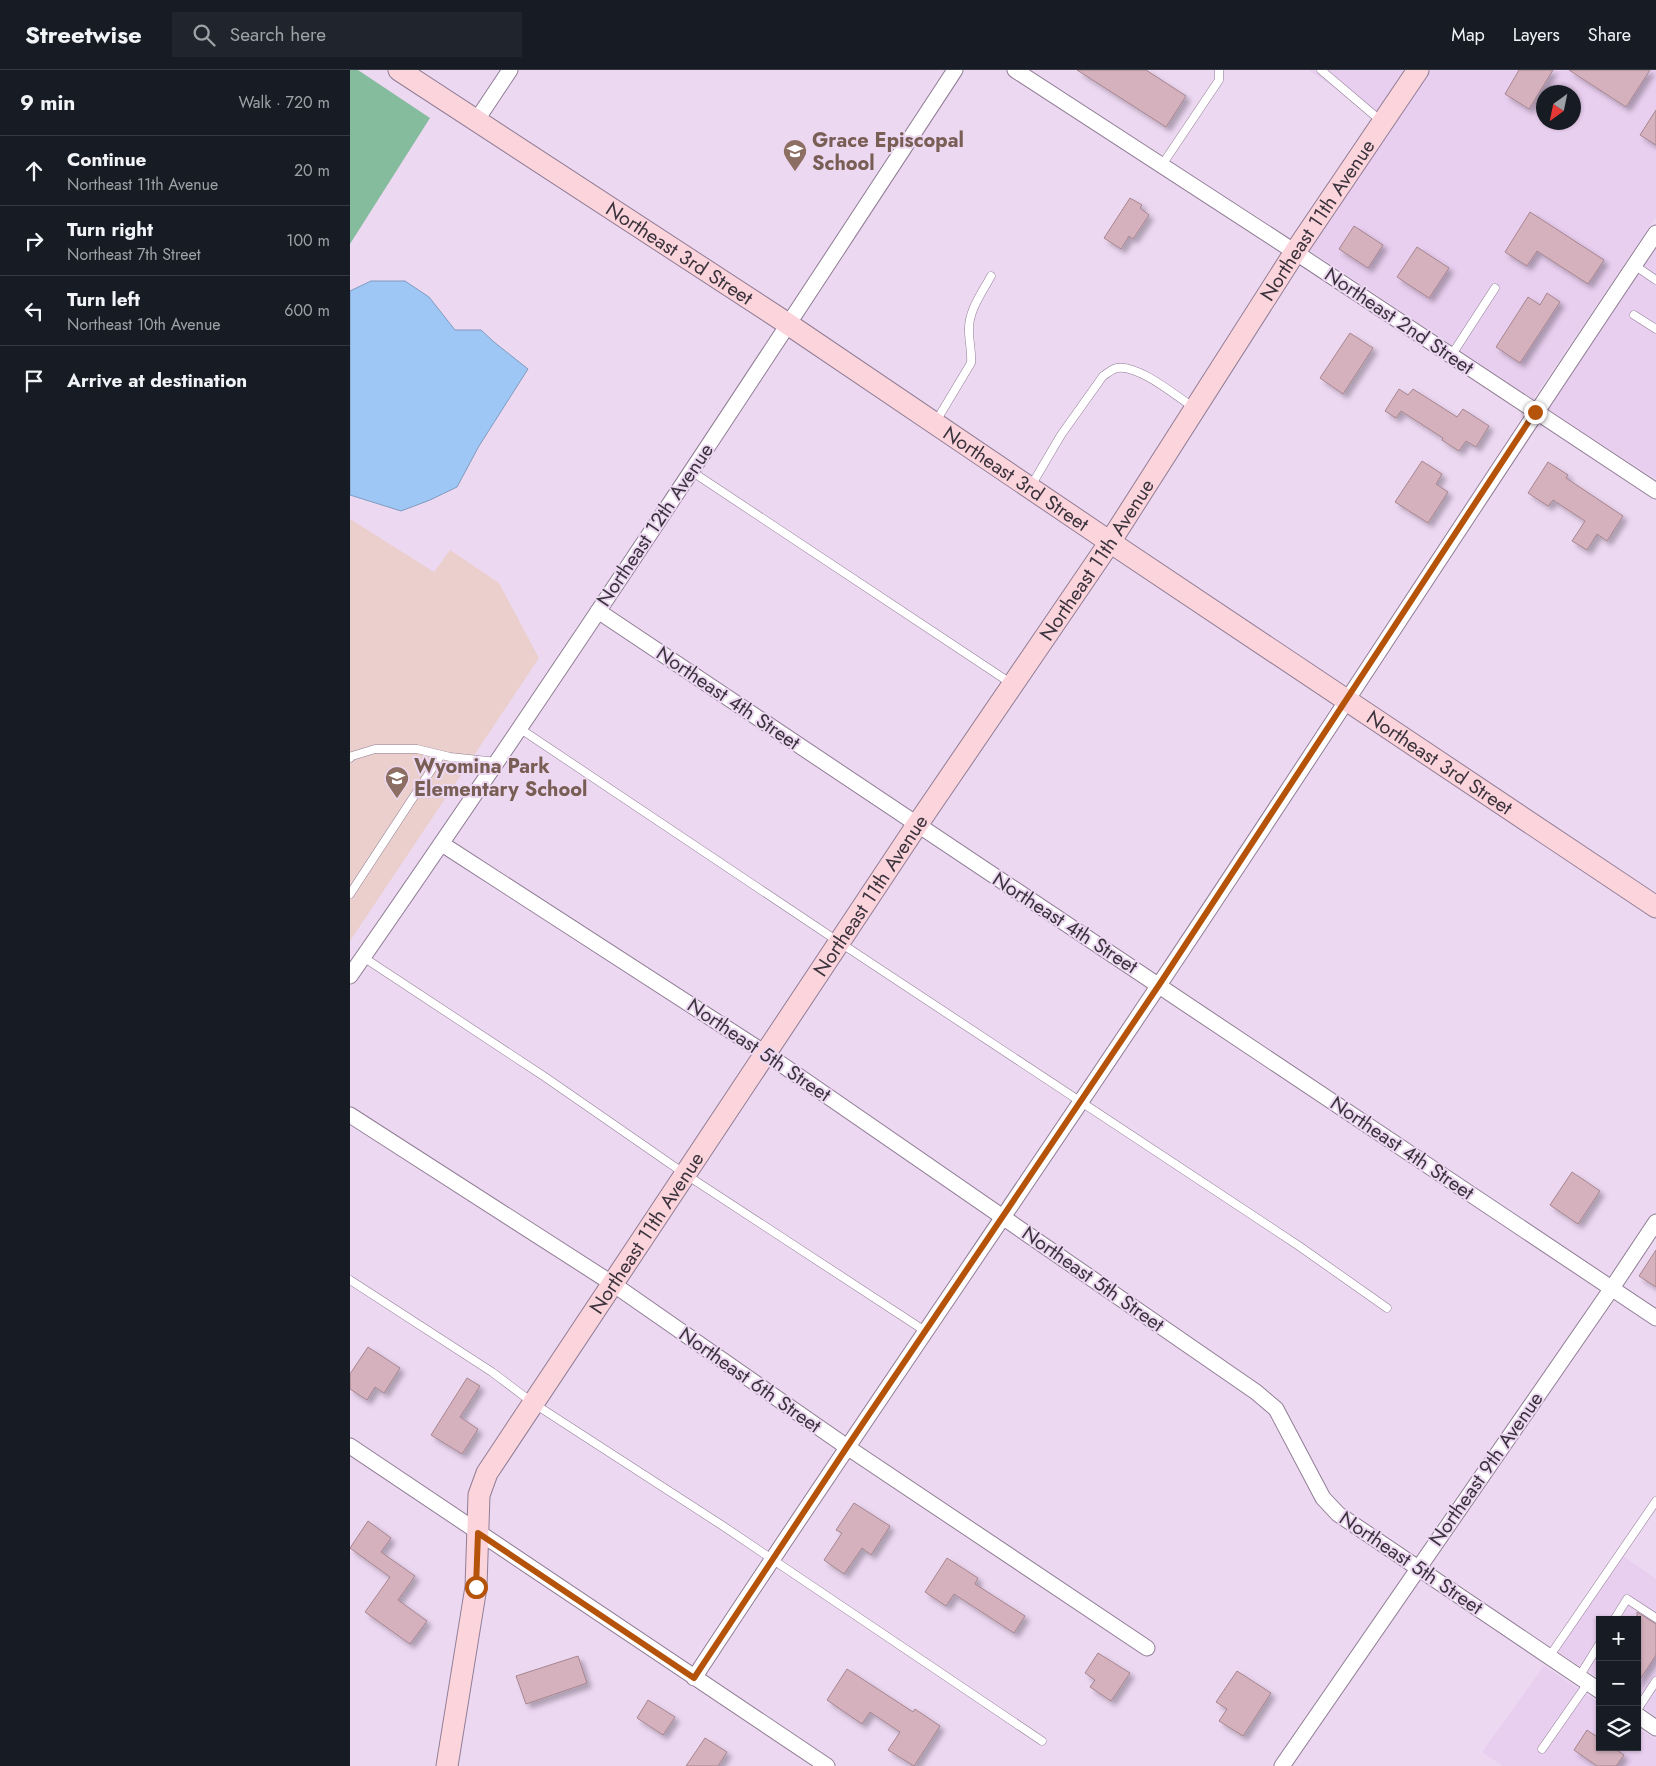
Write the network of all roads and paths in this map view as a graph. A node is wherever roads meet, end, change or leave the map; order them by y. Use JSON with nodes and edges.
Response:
{"nodes":[{"id":1,"x":399,"y":70,"type":"edge"},
{"id":2,"x":510,"y":70,"type":"edge"},
{"id":3,"x":955,"y":70,"type":"edge"},
{"id":4,"x":1015,"y":70,"type":"edge"},
{"id":5,"x":1219,"y":70,"type":"edge"},
{"id":6,"x":1321,"y":70,"type":"edge"},
{"id":7,"x":1418,"y":70,"type":"edge"},
{"id":8,"x":476,"y":121,"type":"junction"},
{"id":9,"x":1383,"y":122,"type":"junction"},
{"id":10,"x":1162,"y":166,"type":"junction"},
{"id":11,"x":1656,"y":233,"type":"edge"},
{"id":12,"x":1295,"y":252,"type":"junction"},
{"id":13,"x":1634,"y":265,"type":"junction"},
{"id":14,"x":991,"y":276,"type":"dead end"},
{"id":15,"x":1656,"y":280,"type":"edge"},
{"id":16,"x":1495,"y":288,"type":"dead end"},
{"id":17,"x":1634,"y":315,"type":"dead end"},
{"id":18,"x":788,"y":324,"type":"junction"},
{"id":19,"x":1656,"y":329,"type":"edge"},
{"id":20,"x":1451,"y":356,"type":"junction"},
{"id":21,"x":1195,"y":408,"type":"junction"},
{"id":22,"x":1535,"y":412,"type":"junction"},
{"id":23,"x":935,"y":424,"type":"junction"},
{"id":24,"x":691,"y":471,"type":"junction"},
{"id":25,"x":1030,"y":488,"type":"junction"},
{"id":26,"x":1656,"y":491,"type":"edge"},
{"id":27,"x":1110,"y":542,"type":"junction"},
{"id":28,"x":598,"y":611,"type":"junction"},
{"id":29,"x":1013,"y":684,"type":"junction"},
{"id":30,"x":1347,"y":701,"type":"junction"},
{"id":31,"x":519,"y":728,"type":"junction"},
{"id":32,"x":442,"y":755,"type":"junction"},
{"id":33,"x":350,"y":758,"type":"edge"},
{"id":34,"x":497,"y":762,"type":"junction"},
{"id":35,"x":917,"y":825,"type":"junction"},
{"id":36,"x":442,"y":844,"type":"junction"},
{"id":37,"x":350,"y":894,"type":"edge"},
{"id":38,"x":1656,"y":907,"type":"edge"},
{"id":39,"x":839,"y":942,"type":"junction"},
{"id":40,"x":363,"y":958,"type":"junction"},
{"id":41,"x":350,"y":976,"type":"edge"},
{"id":42,"x":1159,"y":985,"type":"junction"},
{"id":43,"x":765,"y":1053,"type":"junction"},
{"id":44,"x":1080,"y":1101,"type":"junction"},
{"id":45,"x":350,"y":1116,"type":"edge"},
{"id":46,"x":685,"y":1174,"type":"junction"},
{"id":47,"x":1002,"y":1216,"type":"junction"},
{"id":48,"x":1656,"y":1222,"type":"edge"},
{"id":49,"x":350,"y":1280,"type":"edge"},
{"id":50,"x":613,"y":1284,"type":"junction"},
{"id":51,"x":1612,"y":1288,"type":"junction"},
{"id":52,"x":1386,"y":1308,"type":"dead end"},
{"id":53,"x":1656,"y":1318,"type":"edge"},
{"id":54,"x":925,"y":1331,"type":"junction"},
{"id":55,"x":532,"y":1403,"type":"junction"},
{"id":56,"x":350,"y":1446,"type":"edge"},
{"id":57,"x":847,"y":1447,"type":"junction"},
{"id":58,"x":1656,"y":1502,"type":"edge"},
{"id":59,"x":478,"y":1533,"type":"junction"},
{"id":60,"x":771,"y":1560,"type":"junction"},
{"id":61,"x":1418,"y":1567,"type":"junction"},
{"id":62,"x":1617,"y":1616,"type":"edge"},
{"id":63,"x":1656,"y":1618,"type":"edge"},
{"id":64,"x":1147,"y":1648,"type":"dead end"},
{"id":65,"x":1549,"y":1657,"type":"junction"},
{"id":66,"x":1596,"y":1658,"type":"edge"},
{"id":67,"x":694,"y":1678,"type":"junction"},
{"id":68,"x":1656,"y":1681,"type":"edge"},
{"id":69,"x":1589,"y":1684,"type":"edge"},
{"id":70,"x":1640,"y":1706,"type":"edge"},
{"id":71,"x":1641,"y":1718,"type":"edge"},
{"id":72,"x":1656,"y":1728,"type":"edge"},
{"id":73,"x":1042,"y":1741,"type":"dead end"},
{"id":74,"x":1542,"y":1749,"type":"dead end"},
{"id":75,"x":447,"y":1766,"type":"edge"},
{"id":76,"x":827,"y":1766,"type":"edge"},
{"id":77,"x":1282,"y":1766,"type":"edge"}],
"edges":[{"from":1,"to":8,"type":"street","name":"Northeast 3rd Street"},
{"from":2,"to":8,"type":"street"},
{"from":3,"to":18,"type":"street","name":"Northeast 12th Avenue"},
{"from":4,"to":10,"type":"street","name":"Northeast 2nd Street"},
{"from":5,"to":10,"type":"lane"},
{"from":6,"to":9,"type":"lane"},
{"from":7,"to":9,"type":"street","name":"Northeast 11th Avenue"},
{"from":8,"to":18,"type":"street","name":"Northeast 3rd Street"},
{"from":9,"to":12,"type":"street","name":"Northeast 11th Avenue"},
{"from":10,"to":12,"type":"street","name":"Northeast 2nd Street"},
{"from":11,"to":13,"type":"street"},
{"from":12,"to":20,"type":"street","name":"Northeast 2nd Street"},
{"from":12,"to":21,"type":"street","name":"Northeast 11th Avenue"},
{"from":13,"to":15,"type":"lane"},
{"from":13,"to":22,"type":"street"},
{"from":14,"to":23,"type":"lane"},
{"from":16,"to":20,"type":"lane"},
{"from":17,"to":19,"type":"lane"},
{"from":18,"to":23,"type":"street","name":"Northeast 3rd Street"},
{"from":18,"to":24,"type":"street","name":"Northeast 12th Avenue"},
{"from":20,"to":22,"type":"street","name":"Northeast 2nd Street"},
{"from":21,"to":25,"type":"lane"},
{"from":21,"to":27,"type":"street","name":"Northeast 11th Avenue"},
{"from":22,"to":26,"type":"street","name":"Northeast 2nd Street"},
{"from":22,"to":30,"type":"street"},
{"from":23,"to":25,"type":"street","name":"Northeast 3rd Street"},
{"from":24,"to":28,"type":"street","name":"Northeast 12th Avenue"},
{"from":24,"to":29,"type":"lane"},
{"from":25,"to":27,"type":"street","name":"Northeast 3rd Street"},
{"from":27,"to":29,"type":"street","name":"Northeast 11th Avenue"},
{"from":27,"to":30,"type":"street","name":"Northeast 3rd Street"},
{"from":28,"to":31,"type":"street","name":"Northeast 12th Avenue"},
{"from":28,"to":35,"type":"street","name":"Northeast 4th Street"},
{"from":29,"to":35,"type":"street","name":"Northeast 11th Avenue"},
{"from":30,"to":38,"type":"street","name":"Northeast 3rd Street"},
{"from":30,"to":42,"type":"street"},
{"from":31,"to":34,"type":"street","name":"Northeast 12th Avenue"},
{"from":31,"to":39,"type":"lane"},
{"from":32,"to":33,"type":"lane"},
{"from":32,"to":34,"type":"lane"},
{"from":32,"to":37,"type":"lane"},
{"from":34,"to":36,"type":"street","name":"Northeast 12th Avenue"},
{"from":35,"to":39,"type":"street","name":"Northeast 11th Avenue"},
{"from":35,"to":42,"type":"street","name":"Northeast 4th Street"},
{"from":36,"to":40,"type":"street","name":"Northeast 12th Avenue"},
{"from":36,"to":43,"type":"street","name":"Northeast 5th Street"},
{"from":39,"to":43,"type":"street","name":"Northeast 11th Avenue"},
{"from":39,"to":44,"type":"lane"},
{"from":40,"to":41,"type":"street","name":"Northeast 12th Avenue"},
{"from":40,"to":46,"type":"lane"},
{"from":42,"to":44,"type":"street"},
{"from":42,"to":51,"type":"street","name":"Northeast 4th Street"},
{"from":43,"to":46,"type":"street","name":"Northeast 11th Avenue"},
{"from":43,"to":47,"type":"street","name":"Northeast 5th Street"},
{"from":44,"to":47,"type":"street"},
{"from":44,"to":52,"type":"lane"},
{"from":45,"to":50,"type":"street","name":"Northeast 6th Street"},
{"from":46,"to":50,"type":"street","name":"Northeast 11th Avenue"},
{"from":46,"to":54,"type":"lane"},
{"from":47,"to":54,"type":"street"},
{"from":47,"to":61,"type":"street","name":"Northeast 5th Street"},
{"from":48,"to":51,"type":"street","name":"Northeast 9th Avenue"},
{"from":49,"to":55,"type":"lane"},
{"from":50,"to":55,"type":"street","name":"Northeast 11th Avenue"},
{"from":50,"to":57,"type":"street","name":"Northeast 6th Street"},
{"from":51,"to":53,"type":"street","name":"Northeast 4th Street"},
{"from":51,"to":61,"type":"street","name":"Northeast 9th Avenue"},
{"from":54,"to":57,"type":"street"},
{"from":55,"to":59,"type":"street","name":"Northeast 11th Avenue"},
{"from":55,"to":60,"type":"lane"},
{"from":56,"to":59,"type":"street"},
{"from":57,"to":60,"type":"street"},
{"from":57,"to":64,"type":"street","name":"Northeast 6th Street"},
{"from":58,"to":65,"type":"lane"},
{"from":59,"to":67,"type":"street"},
{"from":59,"to":75,"type":"street","name":"Northeast 11th Avenue"},
{"from":60,"to":67,"type":"street"},
{"from":60,"to":73,"type":"lane"},
{"from":61,"to":65,"type":"street","name":"Northeast 5th Street"},
{"from":61,"to":77,"type":"street","name":"Northeast 9th Avenue"},
{"from":62,"to":63,"type":"lane"},
{"from":65,"to":69,"type":"street","name":"Northeast 5th Street"},
{"from":66,"to":69,"type":"lane"},
{"from":67,"to":76,"type":"street"},
{"from":68,"to":70,"type":"lane"},
{"from":69,"to":74,"type":"lane"},
{"from":71,"to":72,"type":"street"}]}
